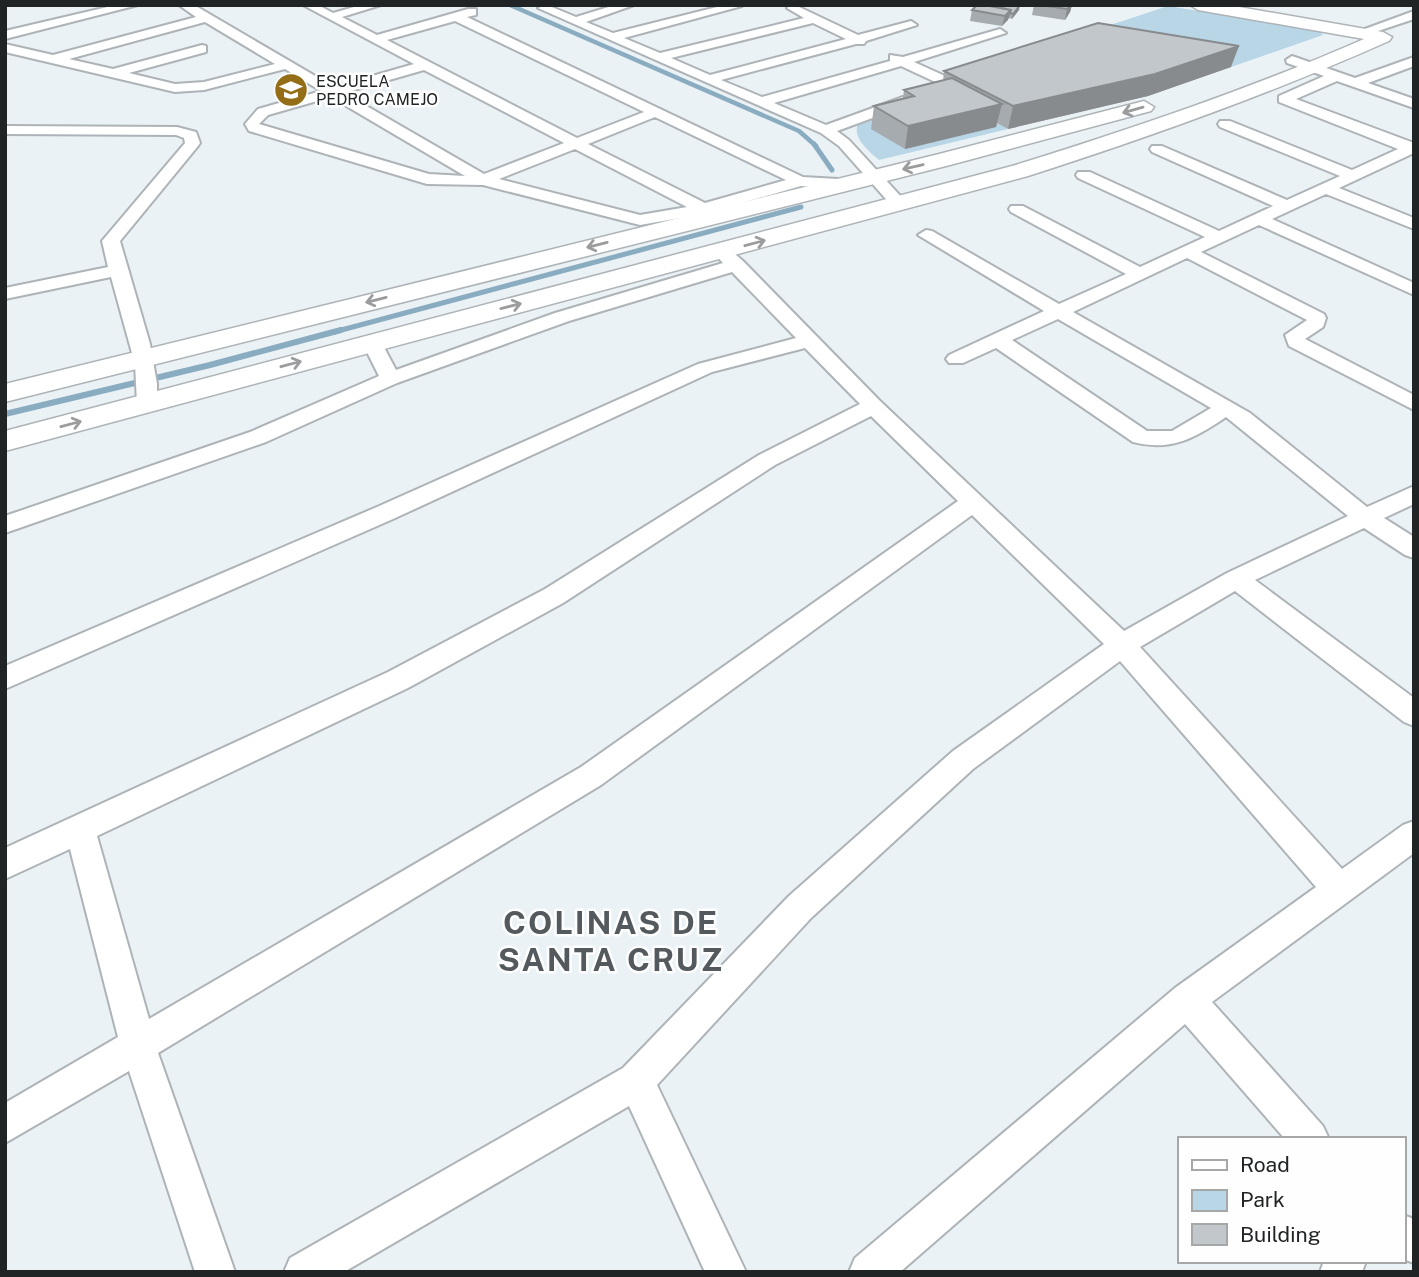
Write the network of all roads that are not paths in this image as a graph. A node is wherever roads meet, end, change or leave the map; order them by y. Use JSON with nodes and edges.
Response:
{"nodes":[{"id":1,"x":132,"y":5,"type":"edge"},
{"id":2,"x":184,"y":5,"type":"edge"},
{"id":3,"x":309,"y":5,"type":"edge"},
{"id":4,"x":375,"y":5,"type":"edge"},
{"id":5,"x":628,"y":5,"type":"edge"},
{"id":6,"x":1198,"y":5,"type":"edge"},
{"id":7,"x":736,"y":6,"type":"edge"},
{"id":8,"x":544,"y":8,"type":"dead end"},
{"id":9,"x":793,"y":8,"type":"dead end"},
{"id":10,"x":480,"y":9,"type":"dead end"},
{"id":11,"x":1414,"y":15,"type":"edge"},
{"id":12,"x":330,"y":17,"type":"junction"},
{"id":13,"x":457,"y":17,"type":"junction"},
{"id":14,"x":205,"y":18,"type":"junction"},
{"id":15,"x":814,"y":19,"type":"junction"},
{"id":16,"x":576,"y":22,"type":"junction"},
{"id":17,"x":911,"y":25,"type":"dead end"},
{"id":18,"x":1414,"y":28,"type":"edge"},
{"id":19,"x":1000,"y":33,"type":"dead end"},
{"id":20,"x":5,"y":36,"type":"edge"},
{"id":21,"x":613,"y":37,"type":"junction"},
{"id":22,"x":855,"y":39,"type":"junction"},
{"id":23,"x":1360,"y":39,"type":"junction"},
{"id":24,"x":374,"y":40,"type":"junction"},
{"id":25,"x":5,"y":48,"type":"edge"},
{"id":26,"x":202,"y":48,"type":"dead end"},
{"id":27,"x":661,"y":57,"type":"junction"},
{"id":28,"x":57,"y":58,"type":"junction"},
{"id":29,"x":900,"y":61,"type":"junction"},
{"id":30,"x":1414,"y":61,"type":"edge"},
{"id":31,"x":1302,"y":64,"type":"junction"},
{"id":32,"x":285,"y":65,"type":"junction"},
{"id":33,"x":422,"y":66,"type":"junction"},
{"id":34,"x":116,"y":73,"type":"junction"},
{"id":35,"x":1336,"y":76,"type":"junction"},
{"id":36,"x":709,"y":79,"type":"junction"},
{"id":37,"x":1355,"y":83,"type":"junction"},
{"id":38,"x":337,"y":93,"type":"junction"},
{"id":39,"x":761,"y":102,"type":"junction"},
{"id":40,"x":1414,"y":104,"type":"edge"},
{"id":41,"x":658,"y":111,"type":"junction"},
{"id":42,"x":1225,"y":124,"type":"dead end"},
{"id":43,"x":5,"y":130,"type":"edge"},
{"id":44,"x":826,"y":130,"type":"junction"},
{"id":45,"x":577,"y":143,"type":"junction"},
{"id":46,"x":1412,"y":148,"type":"edge"},
{"id":47,"x":1157,"y":149,"type":"dead end"},
{"id":48,"x":1084,"y":175,"type":"dead end"},
{"id":49,"x":873,"y":176,"type":"junction"},
{"id":50,"x":1352,"y":176,"type":"junction"},
{"id":51,"x":483,"y":180,"type":"junction"},
{"id":52,"x":800,"y":181,"type":"junction"},
{"id":53,"x":838,"y":184,"type":"junction"},
{"id":54,"x":1325,"y":188,"type":"junction"},
{"id":55,"x":900,"y":204,"type":"junction"},
{"id":56,"x":1287,"y":206,"type":"junction"},
{"id":57,"x":703,"y":209,"type":"junction"},
{"id":58,"x":1017,"y":209,"type":"dead end"},
{"id":59,"x":1259,"y":219,"type":"junction"},
{"id":60,"x":1414,"y":225,"type":"edge"},
{"id":61,"x":926,"y":235,"type":"dead end"},
{"id":62,"x":1219,"y":237,"type":"junction"},
{"id":63,"x":1188,"y":252,"type":"junction"},
{"id":64,"x":729,"y":258,"type":"junction"},
{"id":65,"x":116,"y":271,"type":"junction"},
{"id":66,"x":1140,"y":274,"type":"junction"},
{"id":67,"x":1414,"y":289,"type":"edge"},
{"id":68,"x":5,"y":293,"type":"edge"},
{"id":69,"x":1057,"y":313,"type":"junction"},
{"id":70,"x":998,"y":340,"type":"junction"},
{"id":71,"x":809,"y":341,"type":"junction"},
{"id":72,"x":372,"y":342,"type":"junction"},
{"id":73,"x":956,"y":359,"type":"dead end"},
{"id":74,"x":144,"y":363,"type":"junction"},
{"id":75,"x":390,"y":379,"type":"junction"},
{"id":76,"x":5,"y":393,"type":"edge"},
{"id":77,"x":148,"y":398,"type":"junction"},
{"id":78,"x":1414,"y":404,"type":"edge"},
{"id":79,"x":873,"y":406,"type":"junction"},
{"id":80,"x":1226,"y":408,"type":"junction"},
{"id":81,"x":5,"y":442,"type":"edge"},
{"id":82,"x":1414,"y":494,"type":"edge"},
{"id":83,"x":975,"y":501,"type":"junction"},
{"id":84,"x":1366,"y":518,"type":"junction"},
{"id":85,"x":5,"y":525,"type":"edge"},
{"id":86,"x":1414,"y":549,"type":"edge"},
{"id":87,"x":1236,"y":579,"type":"junction"},
{"id":88,"x":1122,"y":645,"type":"junction"},
{"id":89,"x":5,"y":678,"type":"edge"},
{"id":90,"x":1414,"y":714,"type":"edge"},
{"id":91,"x":80,"y":829,"type":"junction"},
{"id":92,"x":1414,"y":835,"type":"edge"},
{"id":93,"x":5,"y":863,"type":"edge"},
{"id":94,"x":1339,"y":889,"type":"junction"},
{"id":95,"x":1187,"y":1000,"type":"junction"},
{"id":96,"x":138,"y":1045,"type":"junction"},
{"id":97,"x":636,"y":1081,"type":"junction"},
{"id":98,"x":5,"y":1124,"type":"edge"},
{"id":99,"x":1308,"y":1137,"type":"edge"},
{"id":100,"x":215,"y":1272,"type":"edge"},
{"id":101,"x":304,"y":1272,"type":"edge"},
{"id":102,"x":726,"y":1272,"type":"edge"},
{"id":103,"x":869,"y":1272,"type":"edge"}],
"edges":[{"from":1,"to":20,"type":"street"},
{"from":2,"to":14,"type":"street"},
{"from":3,"to":12,"type":"street"},
{"from":4,"to":12,"type":"street"},
{"from":5,"to":16,"type":"street"},
{"from":6,"to":23,"type":"main road"},
{"from":7,"to":21,"type":"street"},
{"from":8,"to":16,"type":"street"},
{"from":9,"to":15,"type":"street"},
{"from":10,"to":13,"type":"street"},
{"from":11,"to":23,"type":"street"},
{"from":12,"to":24,"type":"street"},
{"from":13,"to":24,"type":"street"},
{"from":13,"to":41,"type":"street"},
{"from":14,"to":28,"type":"street"},
{"from":14,"to":32,"type":"street"},
{"from":15,"to":22,"type":"street"},
{"from":15,"to":27,"type":"street"},
{"from":16,"to":21,"type":"street"},
{"from":17,"to":22,"type":"street"},
{"from":18,"to":23,"type":"street"},
{"from":19,"to":29,"type":"street"},
{"from":21,"to":27,"type":"street"},
{"from":22,"to":29,"type":"street"},
{"from":22,"to":36,"type":"street"},
{"from":23,"to":31,"type":"main road"},
{"from":24,"to":33,"type":"street"},
{"from":25,"to":28,"type":"street"},
{"from":26,"to":34,"type":"street"},
{"from":27,"to":36,"type":"street"},
{"from":28,"to":34,"type":"street"},
{"from":29,"to":39,"type":"street"},
{"from":29,"to":44,"type":"street"},
{"from":30,"to":37,"type":"street"},
{"from":31,"to":35,"type":"street"},
{"from":31,"to":49,"type":"main road","one_way":true},
{"from":31,"to":55,"type":"main road"},
{"from":32,"to":34,"type":"street"},
{"from":32,"to":38,"type":"street"},
{"from":33,"to":38,"type":"street"},
{"from":33,"to":45,"type":"street"},
{"from":35,"to":37,"type":"street"},
{"from":35,"to":46,"type":"street"},
{"from":36,"to":39,"type":"street"},
{"from":37,"to":40,"type":"street"},
{"from":38,"to":51,"type":"street"},
{"from":38,"to":51,"type":"street"},
{"from":39,"to":44,"type":"street"},
{"from":41,"to":45,"type":"street"},
{"from":41,"to":52,"type":"street"},
{"from":42,"to":50,"type":"street"},
{"from":43,"to":65,"type":"street"},
{"from":44,"to":49,"type":"street"},
{"from":45,"to":51,"type":"street"},
{"from":45,"to":57,"type":"street"},
{"from":46,"to":50,"type":"street"},
{"from":47,"to":56,"type":"street"},
{"from":48,"to":62,"type":"street"},
{"from":49,"to":53,"type":"main road"},
{"from":49,"to":55,"type":"street"},
{"from":50,"to":54,"type":"street"},
{"from":51,"to":57,"type":"street"},
{"from":52,"to":53,"type":"street"},
{"from":52,"to":57,"type":"street"},
{"from":53,"to":74,"type":"main road","one_way":true},
{"from":54,"to":56,"type":"street"},
{"from":54,"to":60,"type":"street"},
{"from":64,"to":55,"type":"main road","one_way":true},
{"from":56,"to":59,"type":"street"},
{"from":58,"to":66,"type":"street"},
{"from":59,"to":62,"type":"street"},
{"from":59,"to":67,"type":"street"},
{"from":61,"to":69,"type":"street"},
{"from":62,"to":63,"type":"street"},
{"from":63,"to":66,"type":"street"},
{"from":63,"to":78,"type":"street"},
{"from":64,"to":71,"type":"street"},
{"from":72,"to":64,"type":"main road","one_way":true},
{"from":64,"to":75,"type":"street"},
{"from":65,"to":68,"type":"street"},
{"from":65,"to":74,"type":"street"},
{"from":66,"to":69,"type":"street"},
{"from":69,"to":70,"type":"street"},
{"from":69,"to":80,"type":"street"},
{"from":70,"to":73,"type":"street"},
{"from":70,"to":80,"type":"street"},
{"from":71,"to":79,"type":"street"},
{"from":71,"to":89,"type":"street"},
{"from":72,"to":75,"type":"street"},
{"from":77,"to":72,"type":"main road","one_way":true},
{"from":74,"to":76,"type":"main road"},
{"from":74,"to":77,"type":"street"},
{"from":75,"to":85,"type":"street"},
{"from":81,"to":77,"type":"main road","one_way":true},
{"from":79,"to":83,"type":"street"},
{"from":79,"to":91,"type":"street"},
{"from":80,"to":84,"type":"street"},
{"from":82,"to":84,"type":"street"},
{"from":83,"to":88,"type":"street"},
{"from":83,"to":96,"type":"street"},
{"from":84,"to":86,"type":"street"},
{"from":84,"to":87,"type":"street"},
{"from":87,"to":88,"type":"street"},
{"from":87,"to":90,"type":"street"},
{"from":88,"to":94,"type":"street"},
{"from":88,"to":97,"type":"street"},
{"from":91,"to":93,"type":"street"},
{"from":91,"to":96,"type":"street"},
{"from":92,"to":94,"type":"street"},
{"from":94,"to":95,"type":"street"},
{"from":95,"to":99,"type":"street"},
{"from":95,"to":103,"type":"street"},
{"from":96,"to":98,"type":"street"},
{"from":96,"to":100,"type":"street"},
{"from":97,"to":101,"type":"street"},
{"from":97,"to":102,"type":"street"}]}
